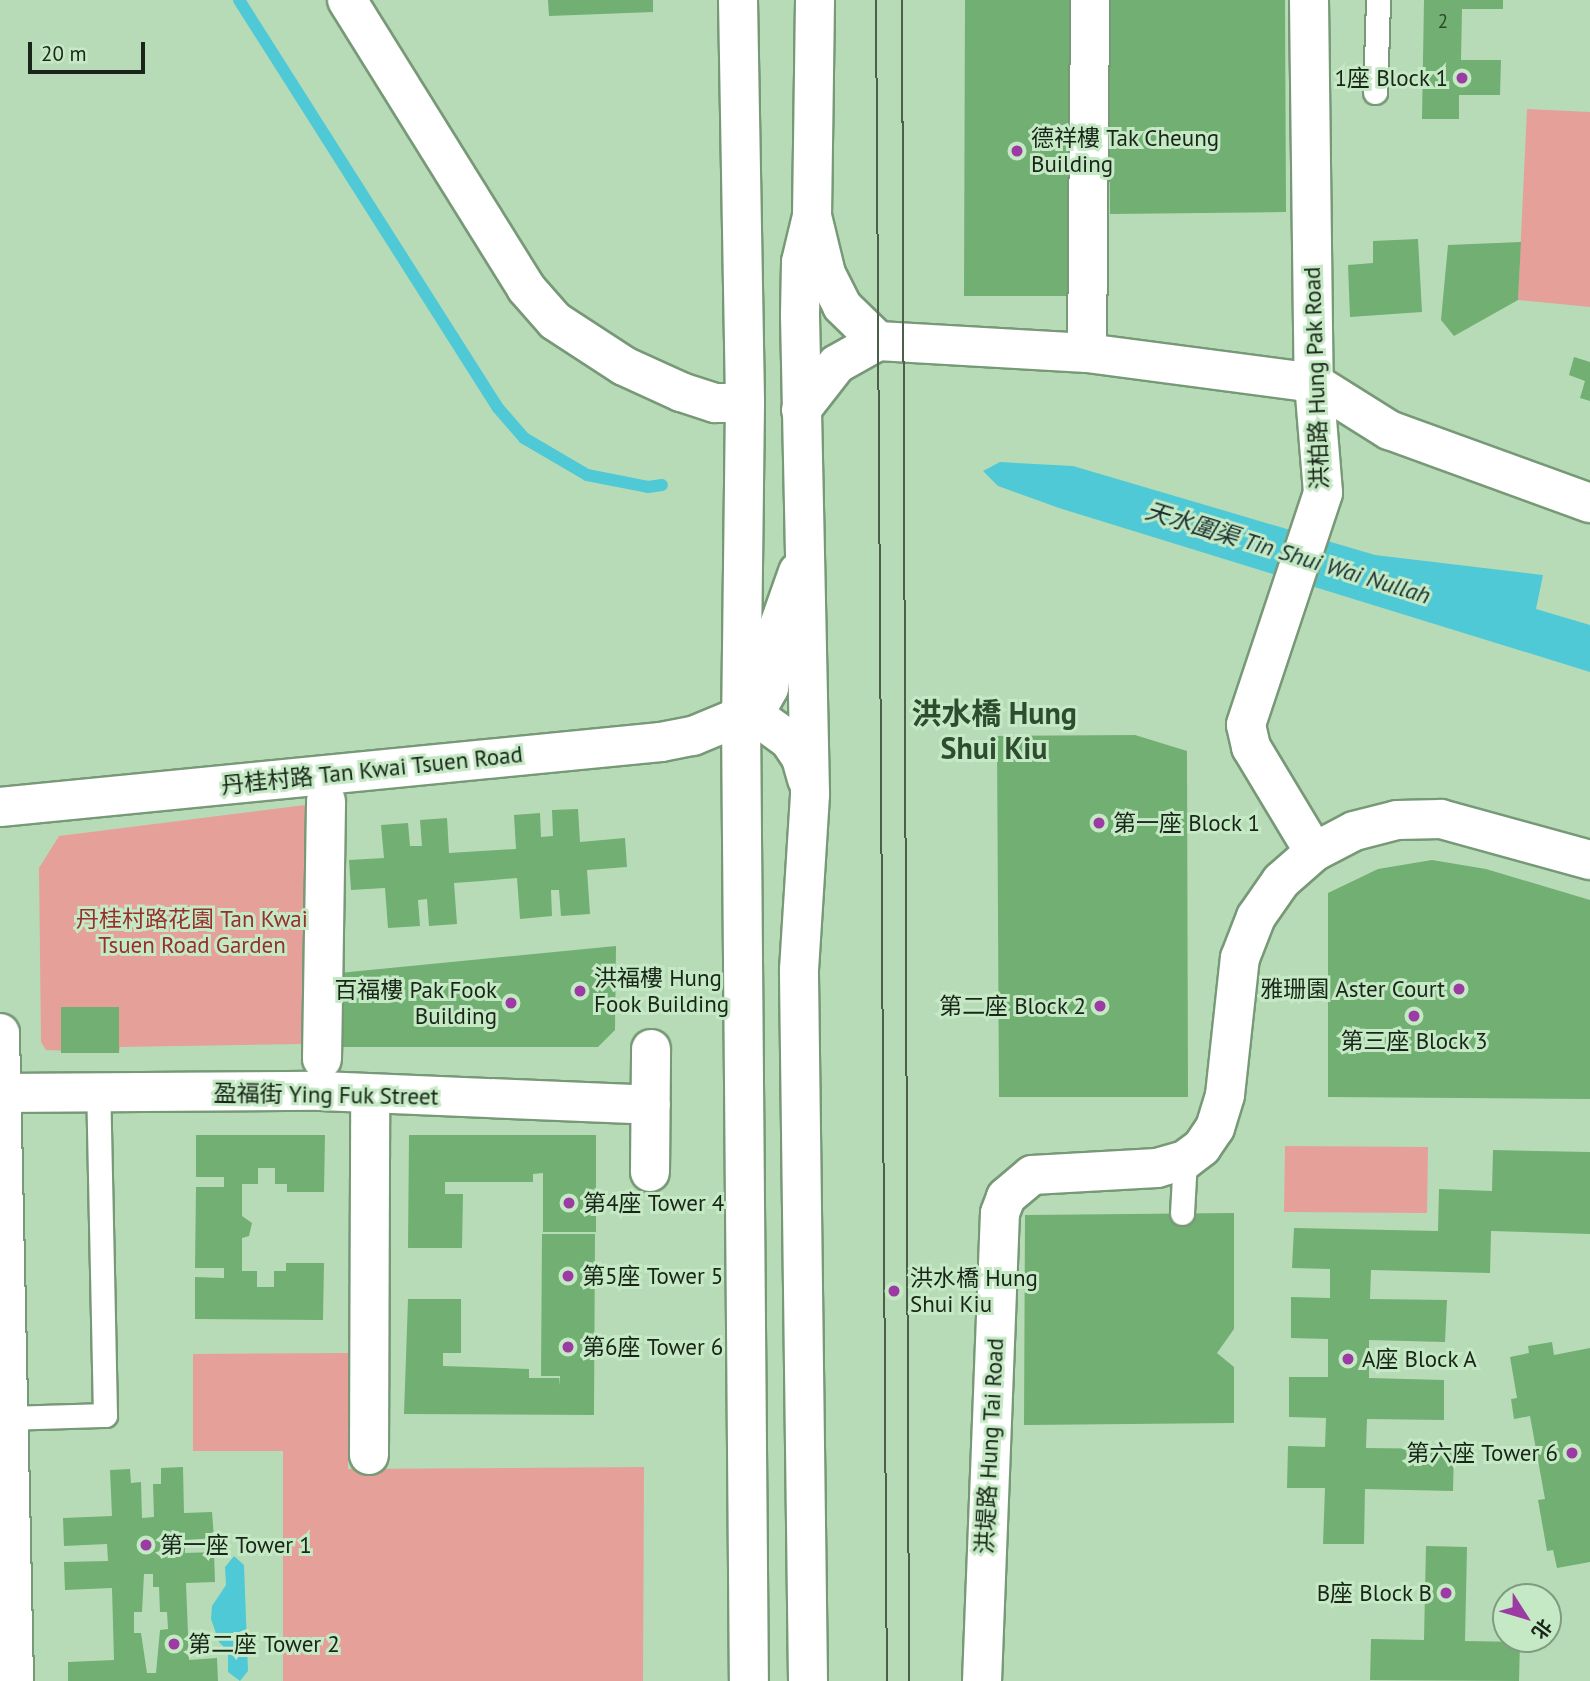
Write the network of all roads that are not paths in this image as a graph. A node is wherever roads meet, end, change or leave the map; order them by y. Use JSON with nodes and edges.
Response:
{"nodes":[{"id":1,"x":347,"y":0,"type":"edge"},
{"id":2,"x":738,"y":0,"type":"edge"},
{"id":3,"x":815,"y":0,"type":"edge"},
{"id":4,"x":1090,"y":0,"type":"edge"},
{"id":5,"x":1309,"y":0,"type":"edge"},
{"id":6,"x":1378,"y":0,"type":"edge"},
{"id":7,"x":1376,"y":92,"type":"dead end"},
{"id":8,"x":812,"y":216,"type":"junction"},
{"id":9,"x":878,"y":341,"type":"junction"},
{"id":10,"x":1087,"y":353,"type":"junction"},
{"id":11,"x":1314,"y":383,"type":"junction"},
{"id":12,"x":745,"y":403,"type":"junction"},
{"id":13,"x":801,"y":410,"type":"junction"},
{"id":14,"x":1590,"y":503,"type":"edge"},
{"id":15,"x":803,"y":560,"type":"junction"},
{"id":16,"x":741,"y":716,"type":"junction"},
{"id":17,"x":810,"y":793,"type":"junction"},
{"id":18,"x":326,"y":801,"type":"dead end"},
{"id":19,"x":0,"y":807,"type":"edge"},
{"id":20,"x":1314,"y":852,"type":"junction"},
{"id":21,"x":1590,"y":860,"type":"edge"},
{"id":22,"x":0,"y":1033,"type":"edge"},
{"id":23,"x":652,"y":1049,"type":"dead end"},
{"id":24,"x":322,"y":1059,"type":"dead end"},
{"id":25,"x":1,"y":1093,"type":"edge"},
{"id":26,"x":98,"y":1094,"type":"junction"},
{"id":27,"x":370,"y":1094,"type":"junction"},
{"id":28,"x":651,"y":1105,"type":"junction"},
{"id":29,"x":1185,"y":1160,"type":"junction"},
{"id":30,"x":650,"y":1172,"type":"dead end"},
{"id":31,"x":1182,"y":1213,"type":"dead end"},
{"id":32,"x":9,"y":1418,"type":"junction"},
{"id":33,"x":369,"y":1455,"type":"dead end"},
{"id":34,"x":14,"y":1681,"type":"edge"},
{"id":35,"x":749,"y":1681,"type":"edge"},
{"id":36,"x":808,"y":1681,"type":"edge"},
{"id":37,"x":982,"y":1681,"type":"edge"}],
"edges":[{"from":1,"to":12,"type":"street"},
{"from":2,"to":12,"type":"street"},
{"from":3,"to":8,"type":"street"},
{"from":4,"to":10,"type":"street"},
{"from":5,"to":11,"type":"street","name":"洪柏路 Hung Pak Road"},
{"from":6,"to":7,"type":"lane"},
{"from":8,"to":9,"type":"street"},
{"from":8,"to":13,"type":"street"},
{"from":9,"to":10,"type":"street"},
{"from":9,"to":13,"type":"street"},
{"from":10,"to":11,"type":"street"},
{"from":11,"to":14,"type":"street"},
{"from":11,"to":20,"type":"street","name":"洪柏路 Hung Pak Road"},
{"from":12,"to":16,"type":"street"},
{"from":13,"to":15,"type":"street"},
{"from":15,"to":16,"type":"street","name":"丹桂村路 Tan Kwai Tsuen Road"},
{"from":15,"to":17,"type":"street"},
{"from":16,"to":17,"type":"street"},
{"from":16,"to":19,"type":"street","name":"丹桂村路 Tan Kwai Tsuen Road"},
{"from":16,"to":35,"type":"street"},
{"from":17,"to":36,"type":"street"},
{"from":18,"to":24,"type":"street"},
{"from":20,"to":21,"type":"street"},
{"from":20,"to":29,"type":"street"},
{"from":22,"to":25,"type":"street"},
{"from":23,"to":28,"type":"street"},
{"from":25,"to":26,"type":"street","name":"盈福街 Ying Fuk Street"},
{"from":25,"to":32,"type":"street"},
{"from":26,"to":27,"type":"street","name":"盈福街 Ying Fuk Street"},
{"from":26,"to":32,"type":"lane"},
{"from":27,"to":28,"type":"street","name":"盈福街 Ying Fuk Street"},
{"from":27,"to":33,"type":"street"},
{"from":28,"to":30,"type":"street"},
{"from":29,"to":31,"type":"lane"},
{"from":29,"to":37,"type":"street","name":"洪堤路 Hung Tai Road"},
{"from":32,"to":34,"type":"street"}]}
